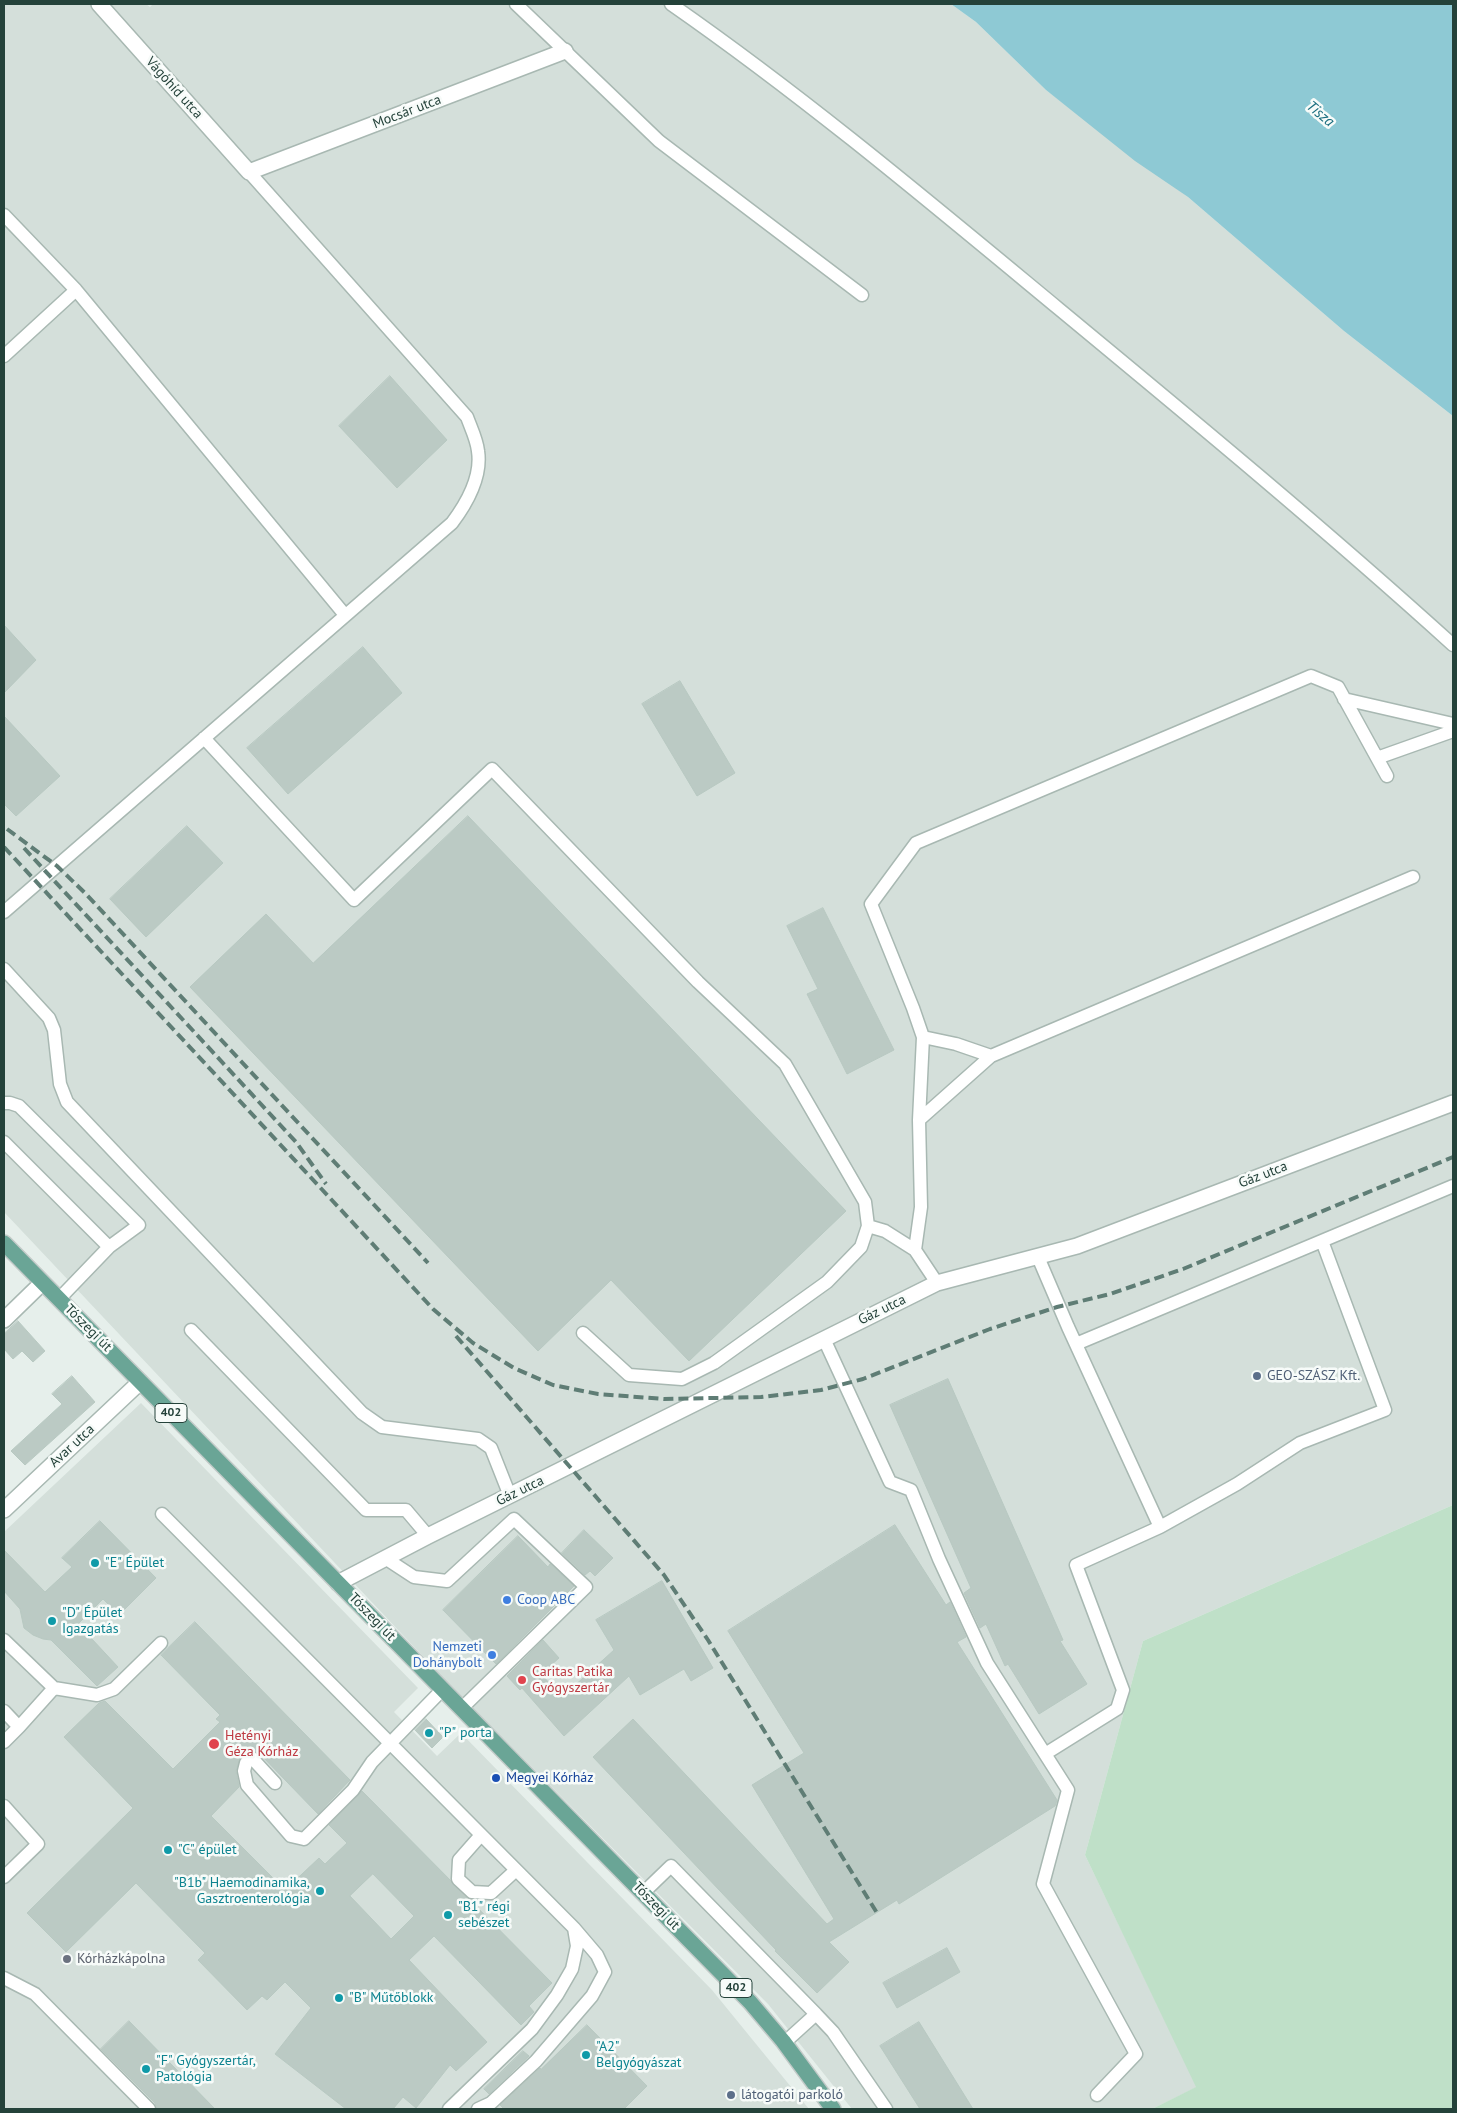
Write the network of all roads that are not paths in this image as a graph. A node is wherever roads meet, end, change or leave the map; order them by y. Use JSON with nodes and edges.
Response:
{"nodes":[{"id":1,"x":100,"y":4,"type":"edge"},
{"id":2,"x":516,"y":4,"type":"edge"},
{"id":3,"x":671,"y":4,"type":"edge"},
{"id":4,"x":565,"y":51,"type":"junction"},
{"id":5,"x":249,"y":172,"type":"junction"},
{"id":6,"x":4,"y":215,"type":"edge"},
{"id":7,"x":76,"y":290,"type":"junction"},
{"id":8,"x":862,"y":296,"type":"dead end"},
{"id":9,"x":4,"y":356,"type":"edge"},
{"id":10,"x":345,"y":615,"type":"junction"},
{"id":11,"x":1453,"y":645,"type":"edge"},
{"id":12,"x":1344,"y":699,"type":"junction"},
{"id":13,"x":1453,"y":724,"type":"edge"},
{"id":14,"x":1453,"y":731,"type":"edge"},
{"id":15,"x":204,"y":738,"type":"junction"},
{"id":16,"x":1377,"y":758,"type":"junction"},
{"id":17,"x":1387,"y":776,"type":"dead end"},
{"id":18,"x":1413,"y":876,"type":"dead end"},
{"id":19,"x":4,"y":912,"type":"edge"},
{"id":20,"x":4,"y":969,"type":"edge"},
{"id":21,"x":923,"y":1037,"type":"junction"},
{"id":22,"x":991,"y":1056,"type":"junction"},
{"id":23,"x":4,"y":1103,"type":"edge"},
{"id":24,"x":1453,"y":1103,"type":"edge"},
{"id":25,"x":919,"y":1120,"type":"junction"},
{"id":26,"x":4,"y":1142,"type":"edge"},
{"id":27,"x":1453,"y":1186,"type":"edge"},
{"id":28,"x":868,"y":1226,"type":"junction"},
{"id":29,"x":1322,"y":1241,"type":"junction"},
{"id":30,"x":4,"y":1243,"type":"edge"},
{"id":31,"x":109,"y":1247,"type":"junction"},
{"id":32,"x":914,"y":1250,"type":"junction"},
{"id":33,"x":1038,"y":1257,"type":"junction"},
{"id":34,"x":42,"y":1283,"type":"junction"},
{"id":35,"x":937,"y":1283,"type":"junction"},
{"id":36,"x":59,"y":1299,"type":"junction"},
{"id":37,"x":4,"y":1320,"type":"edge"},
{"id":38,"x":191,"y":1330,"type":"dead end"},
{"id":39,"x":583,"y":1333,"type":"dead end"},
{"id":40,"x":824,"y":1339,"type":"junction"},
{"id":41,"x":1076,"y":1344,"type":"junction"},
{"id":42,"x":140,"y":1382,"type":"junction"},
{"id":43,"x":510,"y":1496,"type":"junction"},
{"id":44,"x":4,"y":1510,"type":"edge"},
{"id":45,"x":162,"y":1514,"type":"dead end"},
{"id":46,"x":1160,"y":1527,"type":"junction"},
{"id":47,"x":428,"y":1536,"type":"junction"},
{"id":48,"x":385,"y":1558,"type":"junction"},
{"id":49,"x":338,"y":1583,"type":"junction"},
{"id":50,"x":4,"y":1640,"type":"edge"},
{"id":51,"x":161,"y":1643,"type":"dead end"},
{"id":52,"x":54,"y":1688,"type":"junction"},
{"id":53,"x":442,"y":1690,"type":"junction"},
{"id":54,"x":461,"y":1709,"type":"junction"},
{"id":55,"x":4,"y":1711,"type":"edge"},
{"id":56,"x":19,"y":1727,"type":"junction"},
{"id":57,"x":4,"y":1742,"type":"edge"},
{"id":58,"x":389,"y":1744,"type":"junction"},
{"id":59,"x":1045,"y":1754,"type":"junction"},
{"id":60,"x":275,"y":1783,"type":"dead end"},
{"id":61,"x":4,"y":1806,"type":"edge"},
{"id":62,"x":481,"y":1834,"type":"junction"},
{"id":63,"x":516,"y":1870,"type":"junction"},
{"id":64,"x":4,"y":1877,"type":"edge"},
{"id":65,"x":643,"y":1893,"type":"junction"},
{"id":66,"x":574,"y":1928,"type":"junction"},
{"id":67,"x":4,"y":1978,"type":"edge"},
{"id":68,"x":816,"y":2014,"type":"junction"},
{"id":69,"x":532,"y":2029,"type":"junction"},
{"id":70,"x":784,"y":2043,"type":"junction"},
{"id":71,"x":549,"y":2045,"type":"junction"},
{"id":72,"x":1096,"y":2095,"type":"dead end"},
{"id":73,"x":456,"y":2107,"type":"edge"},
{"id":74,"x":149,"y":2109,"type":"edge"},
{"id":75,"x":478,"y":2109,"type":"edge"},
{"id":76,"x":833,"y":2109,"type":"edge"},
{"id":77,"x":886,"y":2109,"type":"edge"}],
"edges":[{"from":1,"to":5,"type":"street","name":"Vágóhíd utca"},
{"from":2,"to":4,"type":"lane"},
{"from":3,"to":11,"type":"lane"},
{"from":4,"to":5,"type":"street","name":"Mocsár utca"},
{"from":4,"to":8,"type":"lane"},
{"from":5,"to":10,"type":"lane"},
{"from":6,"to":7,"type":"lane"},
{"from":7,"to":9,"type":"lane"},
{"from":7,"to":10,"type":"lane"},
{"from":10,"to":15,"type":"lane"},
{"from":12,"to":13,"type":"lane"},
{"from":12,"to":16,"type":"lane"},
{"from":12,"to":21,"type":"lane"},
{"from":14,"to":16,"type":"lane"},
{"from":15,"to":19,"type":"lane"},
{"from":15,"to":28,"type":"lane"},
{"from":16,"to":17,"type":"lane"},
{"from":18,"to":22,"type":"lane"},
{"from":20,"to":43,"type":"lane"},
{"from":21,"to":22,"type":"lane"},
{"from":21,"to":25,"type":"lane"},
{"from":22,"to":25,"type":"lane"},
{"from":23,"to":31,"type":"lane"},
{"from":24,"to":33,"type":"street","name":"Gáz utca"},
{"from":25,"to":32,"type":"lane"},
{"from":26,"to":31,"type":"lane"},
{"from":27,"to":29,"type":"lane"},
{"from":28,"to":32,"type":"lane"},
{"from":28,"to":39,"type":"lane"},
{"from":29,"to":41,"type":"lane"},
{"from":29,"to":46,"type":"lane"},
{"from":30,"to":34,"type":"main road","name":"Tószegi út","number":"402"},
{"from":31,"to":36,"type":"lane"},
{"from":32,"to":35,"type":"lane"},
{"from":33,"to":35,"type":"street","name":"Gáz utca"},
{"from":33,"to":41,"type":"lane"},
{"from":34,"to":36,"type":"main road","name":"Tószegi út","number":"402"},
{"from":34,"to":37,"type":"street"},
{"from":35,"to":40,"type":"street","name":"Gáz utca"},
{"from":36,"to":42,"type":"main road","name":"Tószegi út","number":"402"},
{"from":38,"to":47,"type":"lane"},
{"from":40,"to":43,"type":"street","name":"Gáz utca"},
{"from":40,"to":59,"type":"lane"},
{"from":41,"to":46,"type":"lane"},
{"from":42,"to":44,"type":"street","name":"Avar utca"},
{"from":42,"to":49,"type":"main road","name":"Tószegi út","number":"402"},
{"from":43,"to":47,"type":"street","name":"Gáz utca"},
{"from":45,"to":58,"type":"lane"},
{"from":46,"to":59,"type":"lane"},
{"from":47,"to":48,"type":"street","name":"Gáz utca"},
{"from":48,"to":49,"type":"street","name":"Gáz utca"},
{"from":48,"to":54,"type":"lane"},
{"from":49,"to":53,"type":"main road","name":"Tószegi út","number":"402"},
{"from":50,"to":52,"type":"lane"},
{"from":51,"to":52,"type":"lane"},
{"from":52,"to":56,"type":"lane"},
{"from":53,"to":54,"type":"main road","name":"Tószegi út","number":"402"},
{"from":53,"to":58,"type":"lane"},
{"from":54,"to":65,"type":"main road","name":"Tószegi út","number":"402"},
{"from":55,"to":56,"type":"lane"},
{"from":56,"to":57,"type":"lane"},
{"from":58,"to":60,"type":"lane"},
{"from":58,"to":62,"type":"lane"},
{"from":59,"to":72,"type":"lane"},
{"from":61,"to":64,"type":"lane"},
{"from":62,"to":63,"type":"lane"},
{"from":62,"to":63,"type":"lane"},
{"from":63,"to":66,"type":"lane"},
{"from":65,"to":68,"type":"lane"},
{"from":65,"to":70,"type":"main road","name":"Tószegi út","number":"402"},
{"from":66,"to":69,"type":"lane"},
{"from":66,"to":71,"type":"lane"},
{"from":67,"to":74,"type":"lane"},
{"from":68,"to":70,"type":"lane"},
{"from":68,"to":77,"type":"lane"},
{"from":69,"to":71,"type":"lane"},
{"from":69,"to":73,"type":"lane"},
{"from":70,"to":76,"type":"main road","name":"Tószegi út","number":"402"},
{"from":71,"to":75,"type":"lane"}]}
